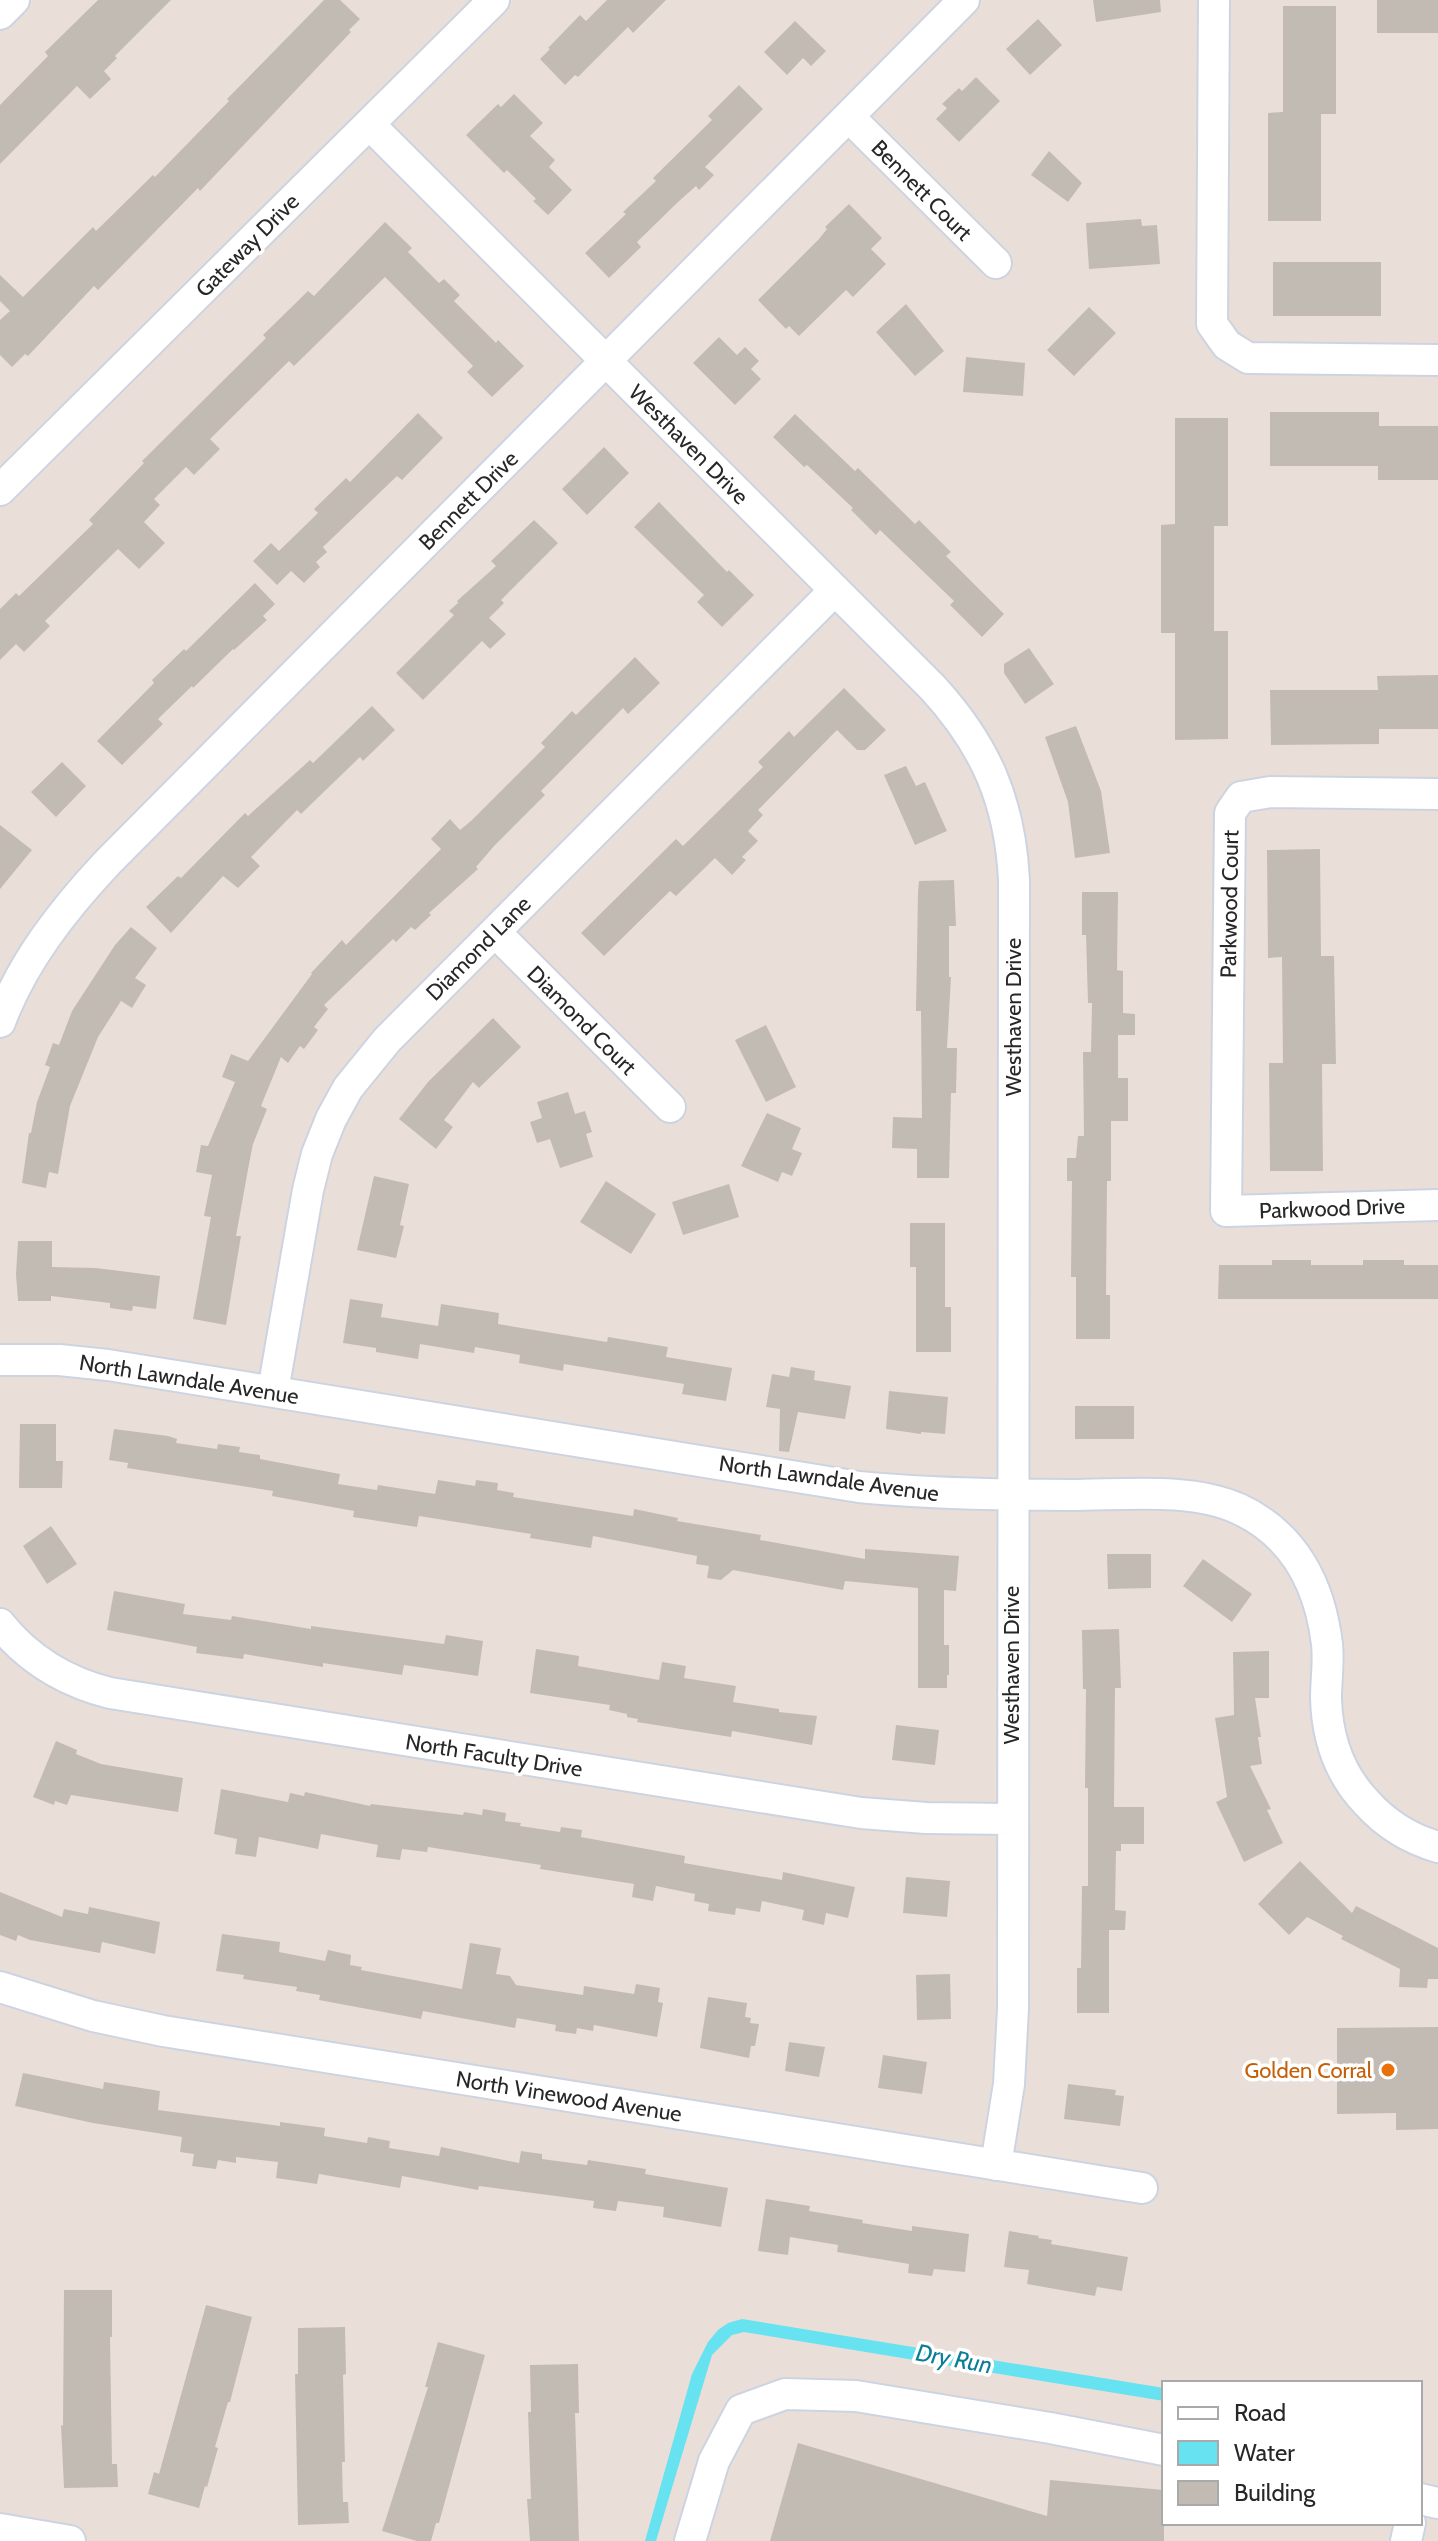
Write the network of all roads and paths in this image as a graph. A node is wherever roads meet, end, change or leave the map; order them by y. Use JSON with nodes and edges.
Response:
{"nodes":[{"id":1,"x":14,"y":0,"type":"edge"},
{"id":2,"x":494,"y":0,"type":"edge"},
{"id":3,"x":964,"y":0,"type":"edge"},
{"id":4,"x":1214,"y":0,"type":"edge"},
{"id":5,"x":0,"y":14,"type":"edge"},
{"id":6,"x":849,"y":117,"type":"junction"},
{"id":7,"x":369,"y":124,"type":"junction"},
{"id":8,"x":996,"y":263,"type":"dead end"},
{"id":9,"x":1438,"y":360,"type":"edge"},
{"id":10,"x":606,"y":361,"type":"junction"},
{"id":11,"x":0,"y":490,"type":"edge"},
{"id":12,"x":835,"y":590,"type":"junction"},
{"id":13,"x":1438,"y":794,"type":"edge"},
{"id":14,"x":495,"y":932,"type":"junction"},
{"id":15,"x":0,"y":1022,"type":"edge"},
{"id":16,"x":670,"y":1107,"type":"dead end"},
{"id":17,"x":1438,"y":1205,"type":"edge"},
{"id":18,"x":1226,"y":1211,"type":"joint"},
{"id":19,"x":0,"y":1360,"type":"edge"},
{"id":20,"x":273,"y":1391,"type":"junction"},
{"id":21,"x":1011,"y":1495,"type":"junction"},
{"id":22,"x":0,"y":1624,"type":"edge"},
{"id":23,"x":1011,"y":1819,"type":"junction"},
{"id":24,"x":1438,"y":1847,"type":"edge"},
{"id":25,"x":0,"y":1987,"type":"edge"},
{"id":26,"x":996,"y":2165,"type":"junction"},
{"id":27,"x":1142,"y":2188,"type":"dead end"},
{"id":28,"x":1162,"y":2450,"type":"edge"},
{"id":29,"x":0,"y":2529,"type":"edge"},
{"id":30,"x":56,"y":2540,"type":"edge"},
{"id":31,"x":690,"y":2541,"type":"edge"}],
"edges":[{"from":1,"to":5,"type":"street"},
{"from":2,"to":7,"type":"street","name":"Gateway Drive"},
{"from":3,"to":6,"type":"street","name":"Bennett Drive"},
{"from":4,"to":9,"type":"street"},
{"from":6,"to":8,"type":"street","name":"Bennett Court"},
{"from":6,"to":10,"type":"street","name":"Bennett Drive"},
{"from":7,"to":10,"type":"street","name":"Westhaven Drive"},
{"from":7,"to":11,"type":"street","name":"Gateway Drive"},
{"from":10,"to":12,"type":"street","name":"Westhaven Drive"},
{"from":10,"to":15,"type":"street","name":"Bennett Drive"},
{"from":12,"to":14,"type":"street","name":"Diamond Lane"},
{"from":12,"to":21,"type":"street","name":"Westhaven Drive"},
{"from":13,"to":18,"type":"street","name":"Parkwood Court"},
{"from":14,"to":16,"type":"street","name":"Diamond Court"},
{"from":14,"to":20,"type":"street","name":"Diamond Lane"},
{"from":17,"to":18,"type":"street","name":"Parkwood Drive"},
{"from":19,"to":20,"type":"street","name":"North Lawndale Avenue"},
{"from":20,"to":21,"type":"street","name":"North Lawndale Avenue"},
{"from":21,"to":23,"type":"street","name":"Westhaven Drive"},
{"from":21,"to":24,"type":"street","name":"North Lawndale Avenue"},
{"from":22,"to":23,"type":"street","name":"North Faculty Drive"},
{"from":23,"to":26,"type":"street","name":"Westhaven Drive"},
{"from":25,"to":26,"type":"street","name":"North Vinewood Avenue"},
{"from":26,"to":27,"type":"street","name":"North Vinewood Avenue"},
{"from":28,"to":31,"type":"street"},
{"from":29,"to":30,"type":"street"}]}
